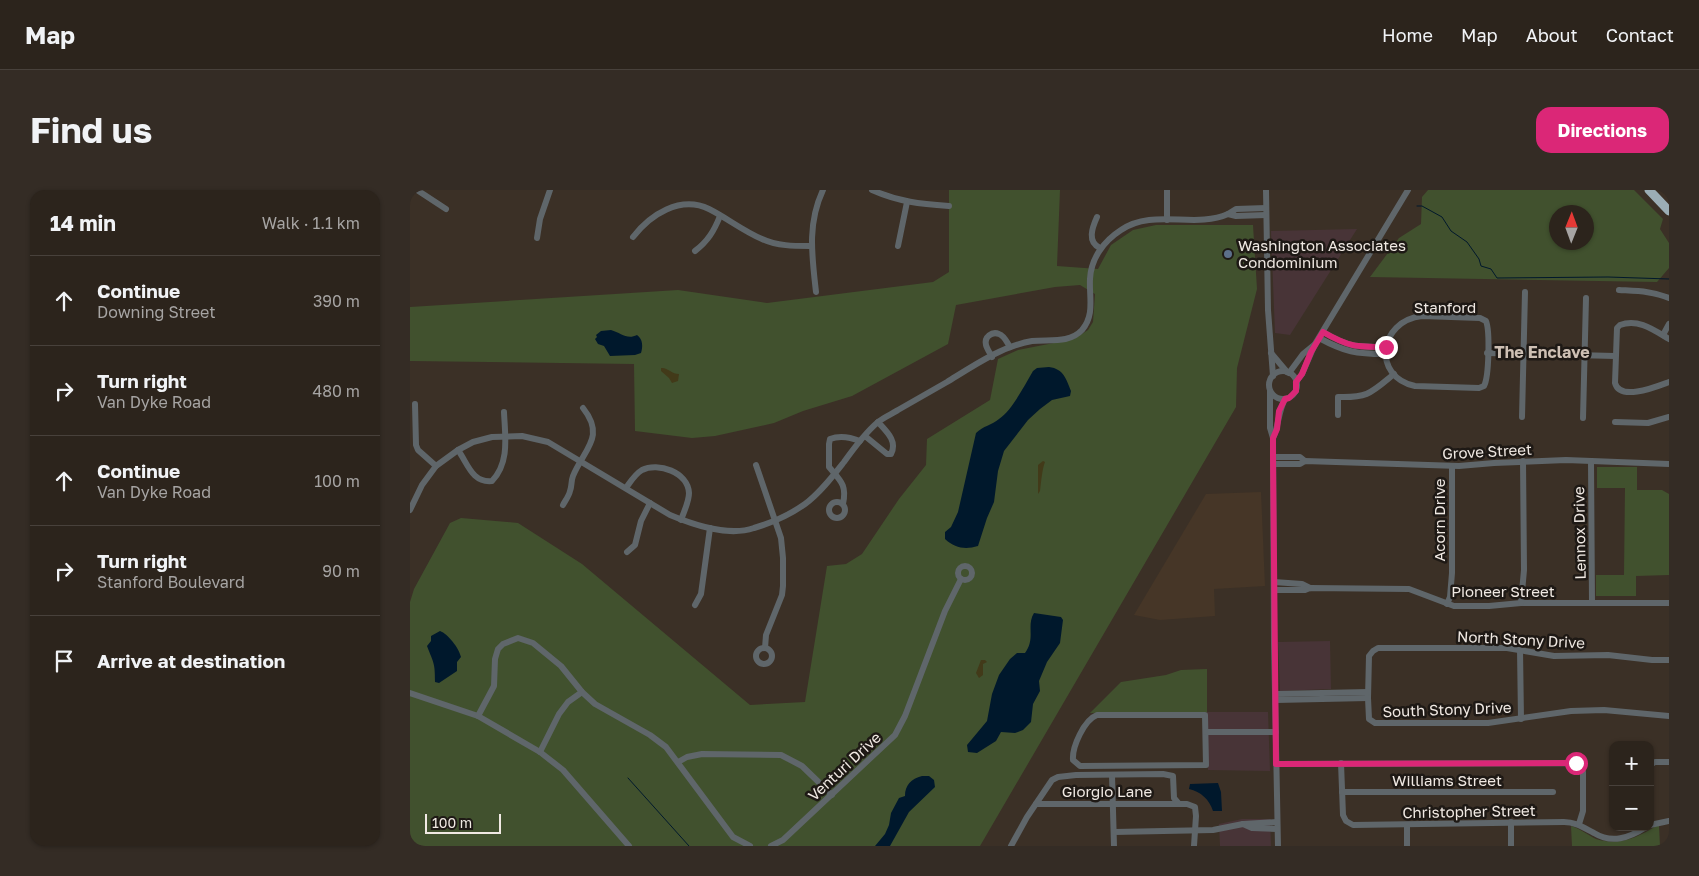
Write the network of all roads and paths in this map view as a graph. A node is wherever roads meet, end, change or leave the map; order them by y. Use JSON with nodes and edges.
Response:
{"nodes":[{"id":1,"x":417,"y":190,"type":"edge"},
{"id":2,"x":550,"y":190,"type":"edge"},
{"id":3,"x":823,"y":190,"type":"edge"},
{"id":4,"x":872,"y":190,"type":"edge"},
{"id":5,"x":1166,"y":190,"type":"edge"},
{"id":6,"x":1266,"y":190,"type":"edge"},
{"id":7,"x":1408,"y":190,"type":"edge"},
{"id":8,"x":1649,"y":190,"type":"edge"},
{"id":9,"x":907,"y":202,"type":"junction"},
{"id":10,"x":949,"y":206,"type":"dead end"},
{"id":11,"x":446,"y":209,"type":"dead end"},
{"id":12,"x":1669,"y":211,"type":"edge"},
{"id":13,"x":1266,"y":212,"type":"junction"},
{"id":14,"x":720,"y":216,"type":"junction"},
{"id":15,"x":1097,"y":217,"type":"dead end"},
{"id":16,"x":1167,"y":220,"type":"junction"},
{"id":17,"x":633,"y":237,"type":"dead end"},
{"id":18,"x":537,"y":238,"type":"dead end"},
{"id":19,"x":810,"y":246,"type":"junction"},
{"id":20,"x":898,"y":246,"type":"dead end"},
{"id":21,"x":1100,"y":248,"type":"junction"},
{"id":22,"x":695,"y":251,"type":"dead end"},
{"id":23,"x":1619,"y":290,"type":"dead end"},
{"id":24,"x":816,"y":292,"type":"dead end"},
{"id":25,"x":1525,"y":292,"type":"dead end"},
{"id":26,"x":1586,"y":298,"type":"dead end"},
{"id":27,"x":1669,"y":298,"type":"edge"},
{"id":28,"x":1669,"y":324,"type":"edge"},
{"id":29,"x":1321,"y":335,"type":"junction"},
{"id":30,"x":1666,"y":337,"type":"edge"},
{"id":31,"x":1315,"y":344,"type":"junction"},
{"id":32,"x":1010,"y":347,"type":"junction"},
{"id":33,"x":1386,"y":351,"type":"junction"},
{"id":34,"x":1270,"y":352,"type":"junction"},
{"id":35,"x":1487,"y":353,"type":"junction"},
{"id":36,"x":1523,"y":354,"type":"junction"},
{"id":37,"x":1585,"y":356,"type":"junction"},
{"id":38,"x":1615,"y":356,"type":"junction"},
{"id":39,"x":992,"y":357,"type":"junction"},
{"id":40,"x":1288,"y":373,"type":"junction"},
{"id":41,"x":1394,"y":374,"type":"junction"},
{"id":42,"x":1273,"y":376,"type":"junction"},
{"id":43,"x":1296,"y":382,"type":"junction"},
{"id":44,"x":1669,"y":382,"type":"edge"},
{"id":45,"x":1270,"y":391,"type":"junction"},
{"id":46,"x":1285,"y":399,"type":"junction"},
{"id":47,"x":415,"y":404,"type":"dead end"},
{"id":48,"x":583,"y":408,"type":"dead end"},
{"id":49,"x":504,"y":412,"type":"dead end"},
{"id":50,"x":1338,"y":416,"type":"dead end"},
{"id":51,"x":1522,"y":416,"type":"dead end"},
{"id":52,"x":1669,"y":417,"type":"edge"},
{"id":53,"x":1583,"y":418,"type":"dead end"},
{"id":54,"x":878,"y":422,"type":"junction"},
{"id":55,"x":1615,"y":422,"type":"dead end"},
{"id":56,"x":505,"y":436,"type":"junction"},
{"id":57,"x":865,"y":436,"type":"junction"},
{"id":58,"x":1273,"y":438,"type":"junction"},
{"id":59,"x":860,"y":442,"type":"junction"},
{"id":60,"x":458,"y":450,"type":"junction"},
{"id":61,"x":1273,"y":460,"type":"junction"},
{"id":62,"x":581,"y":461,"type":"junction"},
{"id":63,"x":1523,"y":461,"type":"junction"},
{"id":64,"x":1591,"y":462,"type":"junction"},
{"id":65,"x":1669,"y":464,"type":"edge"},
{"id":66,"x":756,"y":465,"type":"dead end"},
{"id":67,"x":436,"y":466,"type":"junction"},
{"id":68,"x":1452,"y":466,"type":"junction"},
{"id":69,"x":834,"y":474,"type":"junction"},
{"id":70,"x":626,"y":488,"type":"junction"},
{"id":71,"x":650,"y":503,"type":"junction"},
{"id":72,"x":843,"y":504,"type":"dead end"},
{"id":73,"x":563,"y":505,"type":"dead end"},
{"id":74,"x":410,"y":510,"type":"edge"},
{"id":75,"x":681,"y":520,"type":"junction"},
{"id":76,"x":776,"y":520,"type":"junction"},
{"id":77,"x":710,"y":528,"type":"junction"},
{"id":78,"x":627,"y":552,"type":"dead end"},
{"id":79,"x":961,"y":579,"type":"dead end"},
{"id":80,"x":1274,"y":582,"type":"junction"},
{"id":81,"x":1310,"y":588,"type":"junction"},
{"id":82,"x":1274,"y":590,"type":"junction"},
{"id":83,"x":1521,"y":603,"type":"junction"},
{"id":84,"x":1669,"y":603,"type":"edge"},
{"id":85,"x":1446,"y":604,"type":"junction"},
{"id":86,"x":1592,"y":604,"type":"junction"},
{"id":87,"x":695,"y":605,"type":"dead end"},
{"id":88,"x":765,"y":648,"type":"dead end"},
{"id":89,"x":1520,"y":650,"type":"junction"},
{"id":90,"x":1669,"y":660,"type":"edge"},
{"id":91,"x":582,"y":692,"type":"junction"},
{"id":92,"x":410,"y":693,"type":"edge"},
{"id":93,"x":1368,"y":695,"type":"junction"},
{"id":94,"x":1276,"y":697,"type":"junction"},
{"id":95,"x":478,"y":716,"type":"junction"},
{"id":96,"x":1669,"y":716,"type":"edge"},
{"id":97,"x":1521,"y":719,"type":"junction"},
{"id":98,"x":1206,"y":732,"type":"junction"},
{"id":99,"x":1276,"y":732,"type":"junction"},
{"id":100,"x":540,"y":752,"type":"junction"},
{"id":101,"x":678,"y":762,"type":"junction"},
{"id":102,"x":1669,"y":762,"type":"edge"},
{"id":103,"x":1341,"y":763,"type":"junction"},
{"id":104,"x":1654,"y":763,"type":"edge"},
{"id":105,"x":1276,"y":764,"type":"junction"},
{"id":106,"x":1174,"y":765,"type":"junction"},
{"id":107,"x":1112,"y":775,"type":"junction"},
{"id":108,"x":1173,"y":776,"type":"junction"},
{"id":109,"x":1342,"y":792,"type":"junction"},
{"id":110,"x":1554,"y":792,"type":"dead end"},
{"id":111,"x":832,"y":795,"type":"junction"},
{"id":112,"x":1036,"y":804,"type":"junction"},
{"id":113,"x":1113,"y":804,"type":"junction"},
{"id":114,"x":1179,"y":804,"type":"junction"},
{"id":115,"x":1669,"y":821,"type":"edge"},
{"id":116,"x":1511,"y":822,"type":"junction"},
{"id":117,"x":1654,"y":823,"type":"edge"},
{"id":118,"x":1579,"y":824,"type":"junction"},
{"id":119,"x":1277,"y":825,"type":"junction"},
{"id":120,"x":1407,"y":825,"type":"junction"},
{"id":121,"x":1195,"y":830,"type":"junction"},
{"id":122,"x":1638,"y":831,"type":"edge"},
{"id":123,"x":1114,"y":832,"type":"junction"},
{"id":124,"x":1011,"y":845,"type":"edge"},
{"id":125,"x":629,"y":846,"type":"edge"},
{"id":126,"x":750,"y":846,"type":"edge"},
{"id":127,"x":771,"y":846,"type":"edge"},
{"id":128,"x":1114,"y":846,"type":"edge"},
{"id":129,"x":1194,"y":846,"type":"edge"},
{"id":130,"x":1278,"y":846,"type":"edge"},
{"id":131,"x":1407,"y":846,"type":"edge"},
{"id":132,"x":1511,"y":846,"type":"edge"}],
"edges":[{"from":1,"to":11,"type":"street"},
{"from":2,"to":18,"type":"street"},
{"from":3,"to":19,"type":"street"},
{"from":4,"to":9,"type":"street"},
{"from":5,"to":16,"type":"street"},
{"from":6,"to":13,"type":"street"},
{"from":7,"to":29,"type":"street"},
{"from":8,"to":12,"type":"highway"},
{"from":9,"to":10,"type":"street"},
{"from":9,"to":20,"type":"street"},
{"from":13,"to":16,"type":"street"},
{"from":13,"to":34,"type":"street"},
{"from":14,"to":17,"type":"street"},
{"from":14,"to":19,"type":"street"},
{"from":14,"to":22,"type":"street"},
{"from":15,"to":21,"type":"street"},
{"from":16,"to":21,"type":"street"},
{"from":19,"to":24,"type":"street"},
{"from":21,"to":32,"type":"street"},
{"from":23,"to":27,"type":"street"},
{"from":25,"to":36,"type":"street"},
{"from":26,"to":37,"type":"street"},
{"from":28,"to":30,"type":"street"},
{"from":29,"to":31,"type":"street"},
{"from":29,"to":33,"type":"street"},
{"from":30,"to":38,"type":"street"},
{"from":31,"to":40,"type":"street"},
{"from":31,"to":43,"type":"street"},
{"from":32,"to":39,"type":"street"},
{"from":32,"to":39,"type":"street"},
{"from":33,"to":35,"type":"street","name":"Stanford"},
{"from":33,"to":41,"type":"street"},
{"from":34,"to":40,"type":"street"},
{"from":34,"to":42,"type":"street"},
{"from":35,"to":36,"type":"street"},
{"from":35,"to":41,"type":"street"},
{"from":36,"to":37,"type":"street"},
{"from":36,"to":51,"type":"street"},
{"from":37,"to":38,"type":"street"},
{"from":37,"to":53,"type":"street"},
{"from":38,"to":44,"type":"street"},
{"from":39,"to":54,"type":"street"},
{"from":40,"to":42,"type":"street"},
{"from":40,"to":43,"type":"street"},
{"from":41,"to":50,"type":"street"},
{"from":42,"to":45,"type":"street"},
{"from":43,"to":46,"type":"street"},
{"from":45,"to":46,"type":"street"},
{"from":45,"to":58,"type":"street"},
{"from":46,"to":58,"type":"street"},
{"from":47,"to":67,"type":"street"},
{"from":48,"to":62,"type":"street"},
{"from":49,"to":56,"type":"street"},
{"from":52,"to":55,"type":"street"},
{"from":54,"to":57,"type":"street"},
{"from":54,"to":57,"type":"street"},
{"from":56,"to":60,"type":"street"},
{"from":56,"to":60,"type":"street"},
{"from":56,"to":62,"type":"street"},
{"from":57,"to":59,"type":"street"},
{"from":58,"to":61,"type":"street"},
{"from":59,"to":69,"type":"street"},
{"from":59,"to":69,"type":"street"},
{"from":60,"to":67,"type":"street"},
{"from":61,"to":68,"type":"street","name":"Grove Street"},
{"from":61,"to":80,"type":"street"},
{"from":62,"to":70,"type":"street"},
{"from":62,"to":73,"type":"street"},
{"from":63,"to":64,"type":"street","name":"Grove Street"},
{"from":63,"to":68,"type":"street","name":"Grove Street"},
{"from":63,"to":83,"type":"street"},
{"from":64,"to":65,"type":"street","name":"Grove Street"},
{"from":64,"to":86,"type":"street","name":"Lennox Drive"},
{"from":66,"to":76,"type":"street"},
{"from":67,"to":74,"type":"street"},
{"from":68,"to":85,"type":"street","name":"Acorn Drive"},
{"from":69,"to":72,"type":"street"},
{"from":69,"to":76,"type":"street"},
{"from":70,"to":71,"type":"street"},
{"from":70,"to":75,"type":"street"},
{"from":71,"to":75,"type":"street"},
{"from":71,"to":78,"type":"street"},
{"from":75,"to":77,"type":"street"},
{"from":76,"to":77,"type":"street"},
{"from":76,"to":88,"type":"street"},
{"from":77,"to":87,"type":"street"},
{"from":79,"to":111,"type":"street","name":"Venturi Drive"},
{"from":80,"to":81,"type":"street","name":"Pioneer Street"},
{"from":80,"to":82,"type":"street"},
{"from":81,"to":82,"type":"street","name":"Pioneer Street"},
{"from":81,"to":85,"type":"street","name":"Pioneer Street"},
{"from":82,"to":94,"type":"street"},
{"from":83,"to":85,"type":"street","name":"Pioneer Street"},
{"from":83,"to":86,"type":"street","name":"Pioneer Street"},
{"from":84,"to":86,"type":"street","name":"Pioneer Street"},
{"from":89,"to":90,"type":"street","name":"North Stony Drive"},
{"from":89,"to":93,"type":"street","name":"North Stony Drive"},
{"from":89,"to":97,"type":"street"},
{"from":91,"to":95,"type":"street"},
{"from":91,"to":100,"type":"street"},
{"from":91,"to":101,"type":"street"},
{"from":92,"to":95,"type":"street"},
{"from":93,"to":94,"type":"street","name":"South Stony Drive"},
{"from":93,"to":97,"type":"street","name":"South Stony Drive"},
{"from":94,"to":99,"type":"street"},
{"from":95,"to":100,"type":"street"},
{"from":96,"to":97,"type":"street","name":"South Stony Drive"},
{"from":98,"to":99,"type":"street"},
{"from":98,"to":106,"type":"street"},
{"from":98,"to":106,"type":"street"},
{"from":99,"to":105,"type":"street"},
{"from":100,"to":125,"type":"street"},
{"from":101,"to":111,"type":"street"},
{"from":101,"to":126,"type":"street"},
{"from":102,"to":104,"type":"street"},
{"from":103,"to":105,"type":"street"},
{"from":103,"to":109,"type":"street","name":"Christopher Street"},
{"from":103,"to":118,"type":"street"},
{"from":105,"to":119,"type":"street"},
{"from":106,"to":108,"type":"street"},
{"from":107,"to":108,"type":"street"},
{"from":107,"to":112,"type":"street"},
{"from":107,"to":113,"type":"street"},
{"from":108,"to":114,"type":"street"},
{"from":109,"to":110,"type":"street","name":"Williams Street"},
{"from":109,"to":120,"type":"street","name":"Christopher Street"},
{"from":111,"to":127,"type":"street","name":"Venturi Drive"},
{"from":112,"to":113,"type":"street","name":"Giorgio Lane"},
{"from":112,"to":124,"type":"street"},
{"from":113,"to":114,"type":"street","name":"Giorgio Lane"},
{"from":113,"to":123,"type":"street"},
{"from":114,"to":121,"type":"street"},
{"from":115,"to":117,"type":"street","name":"Christopher Street"},
{"from":116,"to":118,"type":"street","name":"Christopher Street"},
{"from":116,"to":120,"type":"street","name":"Christopher Street"},
{"from":116,"to":132,"type":"street"},
{"from":118,"to":122,"type":"street","name":"Christopher Street"},
{"from":119,"to":121,"type":"street"},
{"from":119,"to":130,"type":"street"},
{"from":120,"to":131,"type":"street"},
{"from":121,"to":123,"type":"street"},
{"from":121,"to":129,"type":"street"},
{"from":123,"to":128,"type":"street"}]}
